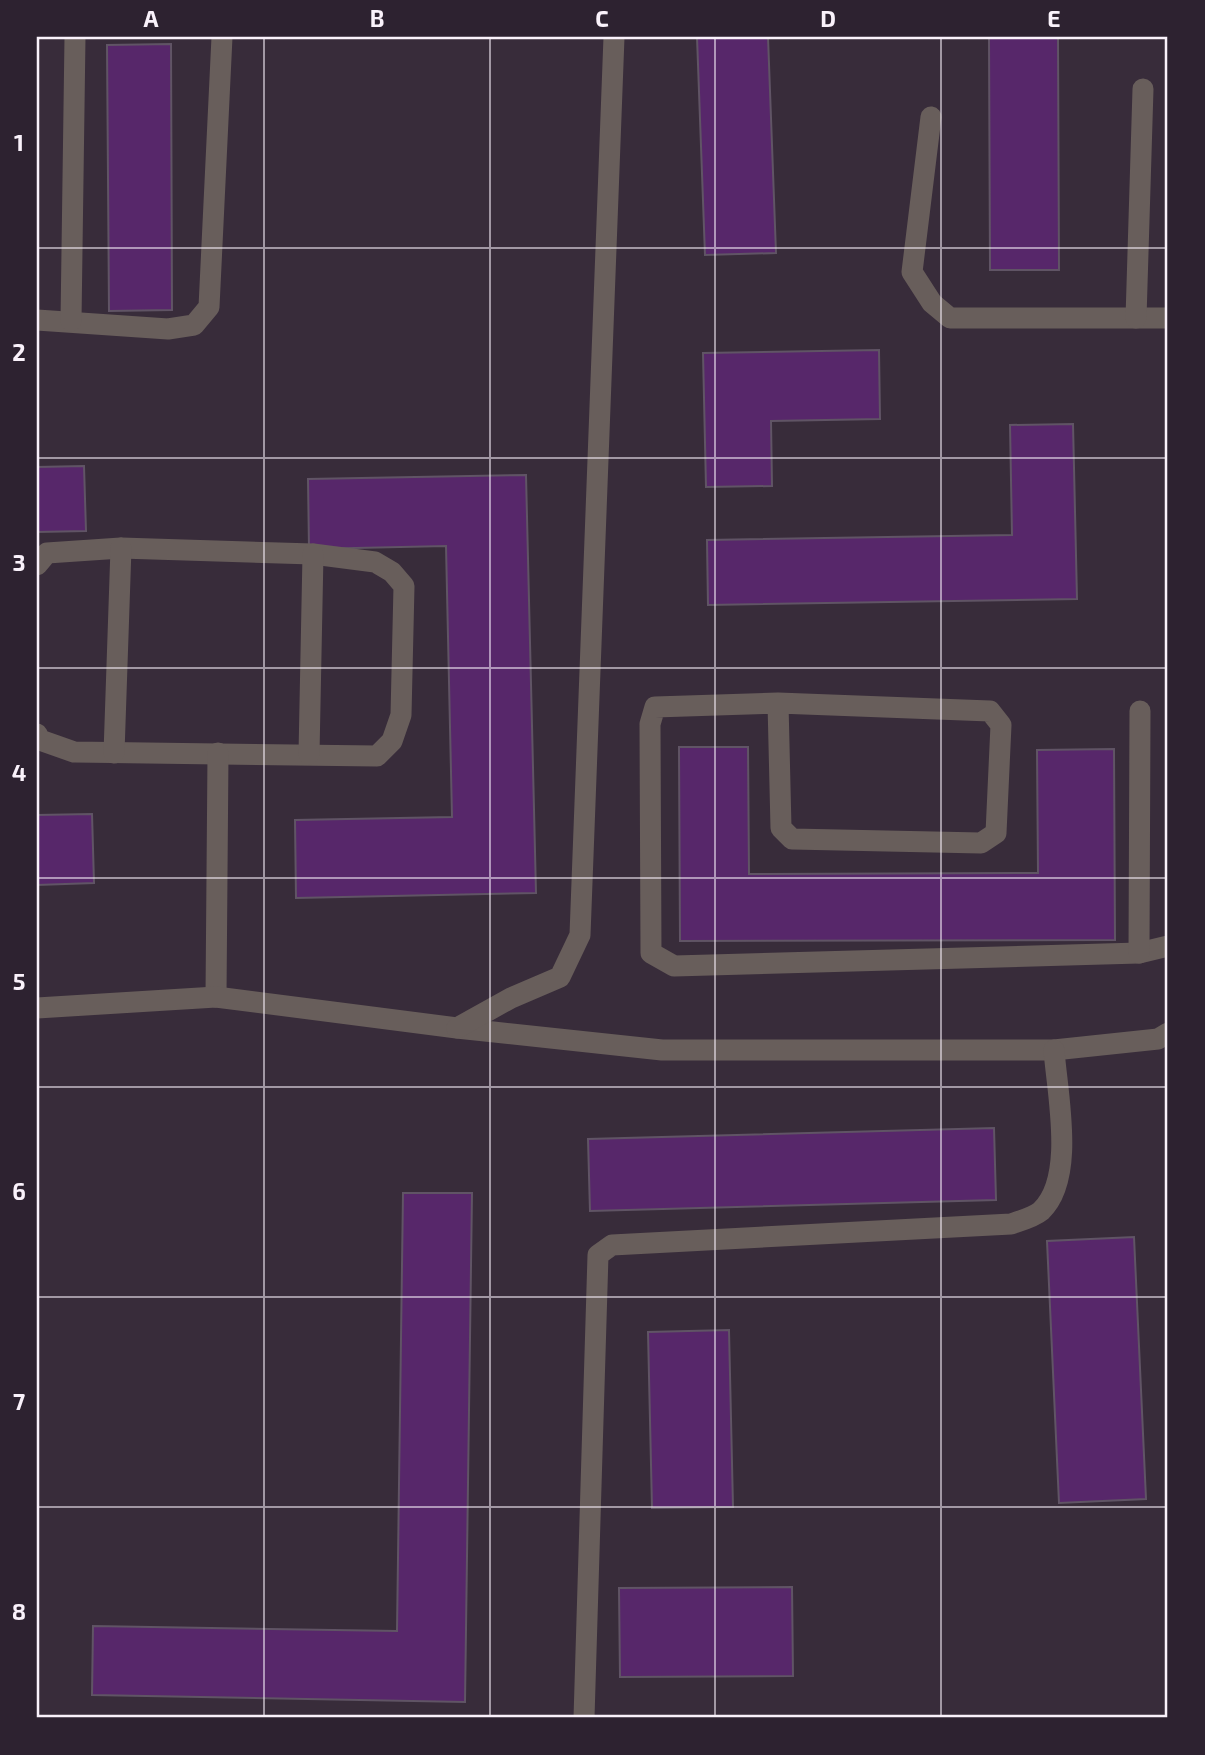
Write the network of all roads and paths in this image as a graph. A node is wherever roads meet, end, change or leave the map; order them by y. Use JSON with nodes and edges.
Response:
{"nodes":[{"id":1,"x":75,"y":37,"type":"edge"},
{"id":2,"x":222,"y":37,"type":"edge"},
{"id":3,"x":614,"y":37,"type":"edge"},
{"id":4,"x":1143,"y":89,"type":"dead end"},
{"id":5,"x":931,"y":117,"type":"dead end"},
{"id":6,"x":1136,"y":318,"type":"junction"},
{"id":7,"x":1168,"y":318,"type":"edge"},
{"id":8,"x":37,"y":320,"type":"edge"},
{"id":9,"x":71,"y":321,"type":"junction"},
{"id":10,"x":121,"y":548,"type":"junction"},
{"id":11,"x":313,"y":554,"type":"junction"},
{"id":12,"x":37,"y":565,"type":"edge"},
{"id":13,"x":778,"y":703,"type":"junction"},
{"id":14,"x":1140,"y":710,"type":"dead end"},
{"id":15,"x":37,"y":734,"type":"edge"},
{"id":16,"x":114,"y":752,"type":"junction"},
{"id":17,"x":218,"y":753,"type":"junction"},
{"id":18,"x":309,"y":754,"type":"junction"},
{"id":19,"x":1168,"y":946,"type":"edge"},
{"id":20,"x":1139,"y":953,"type":"junction"},
{"id":21,"x":216,"y":997,"type":"junction"},
{"id":22,"x":37,"y":1009,"type":"edge"},
{"id":23,"x":457,"y":1028,"type":"junction"},
{"id":24,"x":1168,"y":1033,"type":"edge"},
{"id":25,"x":1054,"y":1050,"type":"junction"},
{"id":26,"x":584,"y":1718,"type":"edge"}],
"edges":[{"from":1,"to":9,"type":"lane"},
{"from":2,"to":9,"type":"lane"},
{"from":3,"to":23,"type":"lane"},
{"from":4,"to":6,"type":"lane"},
{"from":5,"to":6,"type":"lane"},
{"from":6,"to":7,"type":"lane"},
{"from":8,"to":9,"type":"lane"},
{"from":10,"to":11,"type":"lane"},
{"from":10,"to":12,"type":"lane"},
{"from":10,"to":16,"type":"lane"},
{"from":11,"to":18,"type":"lane"},
{"from":11,"to":18,"type":"lane"},
{"from":13,"to":13,"type":"lane"},
{"from":13,"to":20,"type":"lane"},
{"from":14,"to":20,"type":"lane"},
{"from":15,"to":16,"type":"lane"},
{"from":16,"to":17,"type":"lane"},
{"from":17,"to":18,"type":"lane"},
{"from":17,"to":21,"type":"lane"},
{"from":19,"to":20,"type":"lane"},
{"from":21,"to":22,"type":"lane"},
{"from":21,"to":23,"type":"lane"},
{"from":23,"to":25,"type":"lane"},
{"from":24,"to":25,"type":"lane"},
{"from":25,"to":26,"type":"lane"}]}
